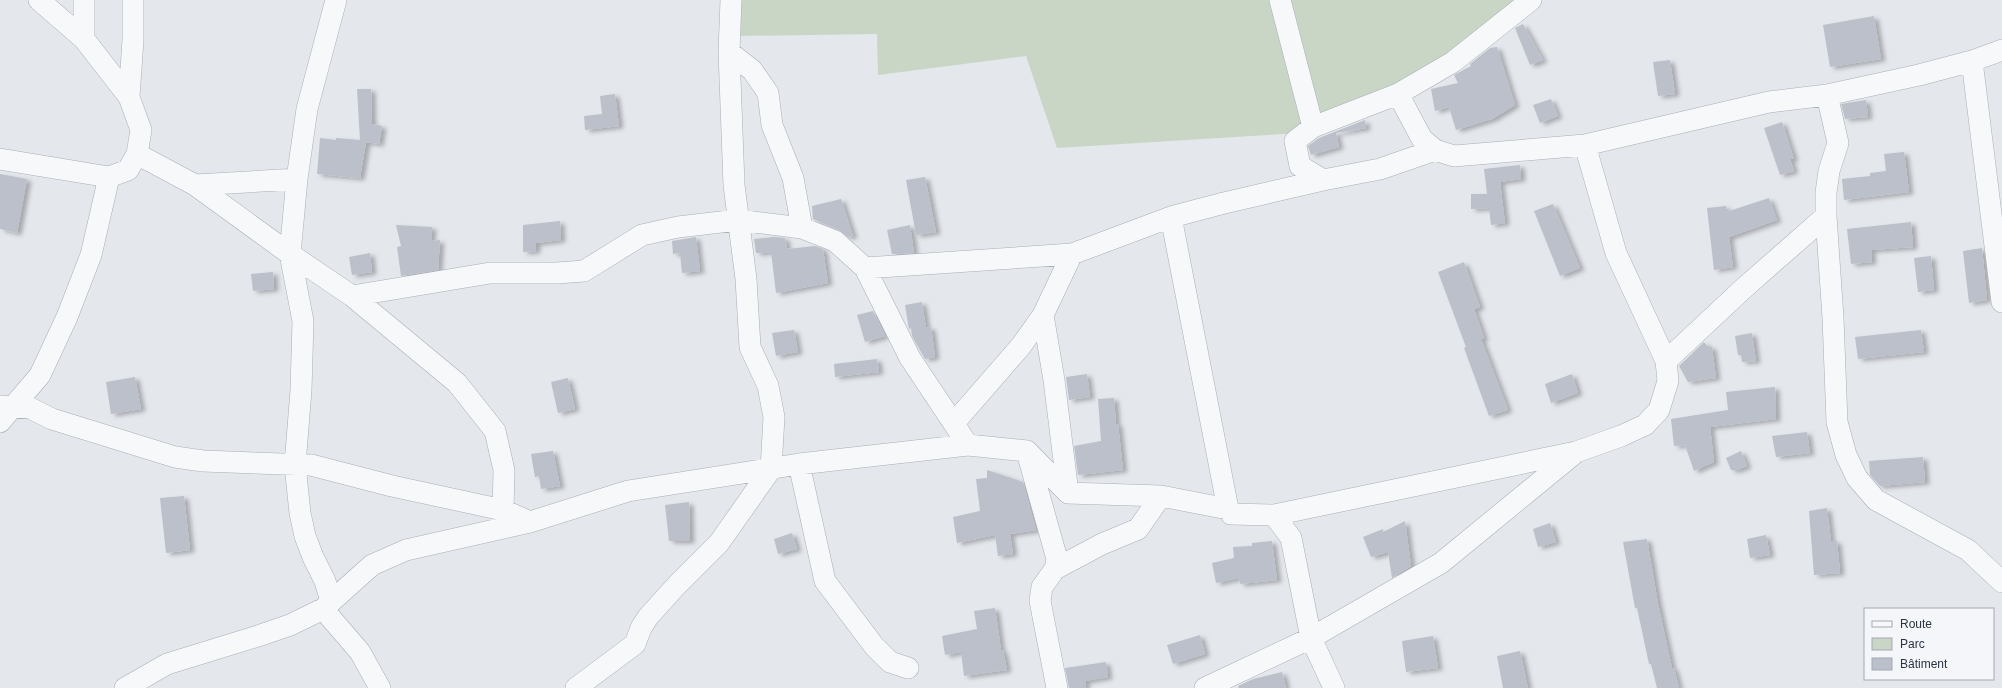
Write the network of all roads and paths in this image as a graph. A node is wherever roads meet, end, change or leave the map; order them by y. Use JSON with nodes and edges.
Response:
{"nodes":[{"id":1,"x":39,"y":0,"type":"edge"},
{"id":2,"x":84,"y":0,"type":"edge"},
{"id":3,"x":133,"y":0,"type":"edge"},
{"id":4,"x":336,"y":0,"type":"edge"},
{"id":5,"x":731,"y":0,"type":"edge"},
{"id":6,"x":1280,"y":0,"type":"edge"},
{"id":7,"x":1531,"y":0,"type":"edge"},
{"id":8,"x":84,"y":39,"type":"junction"},
{"id":9,"x":2002,"y":50,"type":"edge"},
{"id":10,"x":729,"y":52,"type":"junction"},
{"id":11,"x":1972,"y":61,"type":"junction"},
{"id":12,"x":1398,"y":94,"type":"junction"},
{"id":13,"x":1827,"y":95,"type":"junction"},
{"id":14,"x":130,"y":97,"type":"junction"},
{"id":15,"x":1313,"y":127,"type":"junction"},
{"id":16,"x":1585,"y":145,"type":"junction"},
{"id":17,"x":1435,"y":150,"type":"junction"},
{"id":18,"x":137,"y":154,"type":"junction"},
{"id":19,"x":0,"y":159,"type":"edge"},
{"id":20,"x":109,"y":177,"type":"junction"},
{"id":21,"x":297,"y":179,"type":"junction"},
{"id":22,"x":1323,"y":180,"type":"junction"},
{"id":23,"x":195,"y":184,"type":"junction"},
{"id":24,"x":1826,"y":216,"type":"junction"},
{"id":25,"x":1171,"y":217,"type":"junction"},
{"id":26,"x":738,"y":220,"type":"junction"},
{"id":27,"x":802,"y":228,"type":"junction"},
{"id":28,"x":290,"y":254,"type":"junction"},
{"id":29,"x":1072,"y":254,"type":"junction"},
{"id":30,"x":865,"y":268,"type":"junction"},
{"id":31,"x":352,"y":296,"type":"junction"},
{"id":32,"x":2002,"y":302,"type":"edge"},
{"id":33,"x":1043,"y":314,"type":"junction"},
{"id":34,"x":1666,"y":361,"type":"junction"},
{"id":35,"x":4,"y":411,"type":"edge"},
{"id":36,"x":954,"y":423,"type":"junction"},
{"id":37,"x":968,"y":445,"type":"junction"},
{"id":38,"x":1027,"y":451,"type":"junction"},
{"id":39,"x":1576,"y":452,"type":"junction"},
{"id":40,"x":295,"y":464,"type":"junction"},
{"id":41,"x":799,"y":464,"type":"junction"},
{"id":42,"x":771,"y":469,"type":"junction"},
{"id":43,"x":1068,"y":493,"type":"junction"},
{"id":44,"x":1161,"y":496,"type":"junction"},
{"id":45,"x":1228,"y":509,"type":"junction"},
{"id":46,"x":503,"y":510,"type":"junction"},
{"id":47,"x":1274,"y":515,"type":"junction"},
{"id":48,"x":530,"y":522,"type":"junction"},
{"id":49,"x":1055,"y":569,"type":"junction"},
{"id":50,"x":2002,"y":582,"type":"edge"},
{"id":51,"x":327,"y":605,"type":"junction"},
{"id":52,"x":1311,"y":638,"type":"junction"},
{"id":53,"x":908,"y":668,"type":"dead end"},
{"id":54,"x":125,"y":688,"type":"edge"},
{"id":55,"x":380,"y":688,"type":"edge"},
{"id":56,"x":576,"y":688,"type":"edge"},
{"id":57,"x":1057,"y":688,"type":"edge"},
{"id":58,"x":1205,"y":688,"type":"edge"},
{"id":59,"x":1334,"y":688,"type":"edge"}],
"edges":[{"from":1,"to":8,"type":"street"},
{"from":2,"to":8,"type":"street"},
{"from":3,"to":14,"type":"street"},
{"from":4,"to":21,"type":"street"},
{"from":5,"to":10,"type":"street"},
{"from":6,"to":15,"type":"street"},
{"from":7,"to":12,"type":"street"},
{"from":8,"to":14,"type":"street"},
{"from":9,"to":11,"type":"street"},
{"from":10,"to":26,"type":"street"},
{"from":10,"to":27,"type":"street"},
{"from":11,"to":13,"type":"street"},
{"from":11,"to":32,"type":"street"},
{"from":12,"to":15,"type":"street"},
{"from":12,"to":17,"type":"street"},
{"from":13,"to":16,"type":"street"},
{"from":13,"to":24,"type":"street"},
{"from":14,"to":18,"type":"street"},
{"from":15,"to":22,"type":"street"},
{"from":16,"to":17,"type":"street"},
{"from":16,"to":34,"type":"street"},
{"from":17,"to":22,"type":"street"},
{"from":18,"to":20,"type":"street"},
{"from":18,"to":23,"type":"street"},
{"from":19,"to":20,"type":"street"},
{"from":20,"to":35,"type":"street"},
{"from":21,"to":23,"type":"street"},
{"from":21,"to":28,"type":"street"},
{"from":22,"to":25,"type":"street"},
{"from":23,"to":28,"type":"street"},
{"from":24,"to":34,"type":"street"},
{"from":24,"to":50,"type":"street"},
{"from":25,"to":29,"type":"street"},
{"from":25,"to":45,"type":"street"},
{"from":26,"to":27,"type":"street"},
{"from":26,"to":31,"type":"street"},
{"from":26,"to":42,"type":"street"},
{"from":27,"to":30,"type":"street"},
{"from":28,"to":31,"type":"street"},
{"from":28,"to":40,"type":"street"},
{"from":29,"to":30,"type":"street"},
{"from":29,"to":33,"type":"street"},
{"from":30,"to":36,"type":"street"},
{"from":31,"to":46,"type":"street"},
{"from":33,"to":36,"type":"street"},
{"from":33,"to":43,"type":"street"},
{"from":34,"to":39,"type":"street"},
{"from":35,"to":40,"type":"street"},
{"from":36,"to":37,"type":"street"},
{"from":37,"to":38,"type":"street"},
{"from":37,"to":41,"type":"street"},
{"from":38,"to":43,"type":"street"},
{"from":38,"to":49,"type":"street"},
{"from":39,"to":47,"type":"street"},
{"from":39,"to":52,"type":"street"},
{"from":40,"to":46,"type":"street"},
{"from":40,"to":51,"type":"street"},
{"from":41,"to":42,"type":"street"},
{"from":41,"to":53,"type":"street"},
{"from":42,"to":48,"type":"street"},
{"from":42,"to":56,"type":"street"},
{"from":43,"to":44,"type":"street"},
{"from":44,"to":45,"type":"street"},
{"from":44,"to":49,"type":"street"},
{"from":45,"to":47,"type":"street"},
{"from":46,"to":48,"type":"street"},
{"from":47,"to":52,"type":"street"},
{"from":48,"to":51,"type":"street"},
{"from":49,"to":57,"type":"street"},
{"from":51,"to":54,"type":"street"},
{"from":51,"to":55,"type":"street"},
{"from":52,"to":58,"type":"street"},
{"from":52,"to":59,"type":"street"}]}
